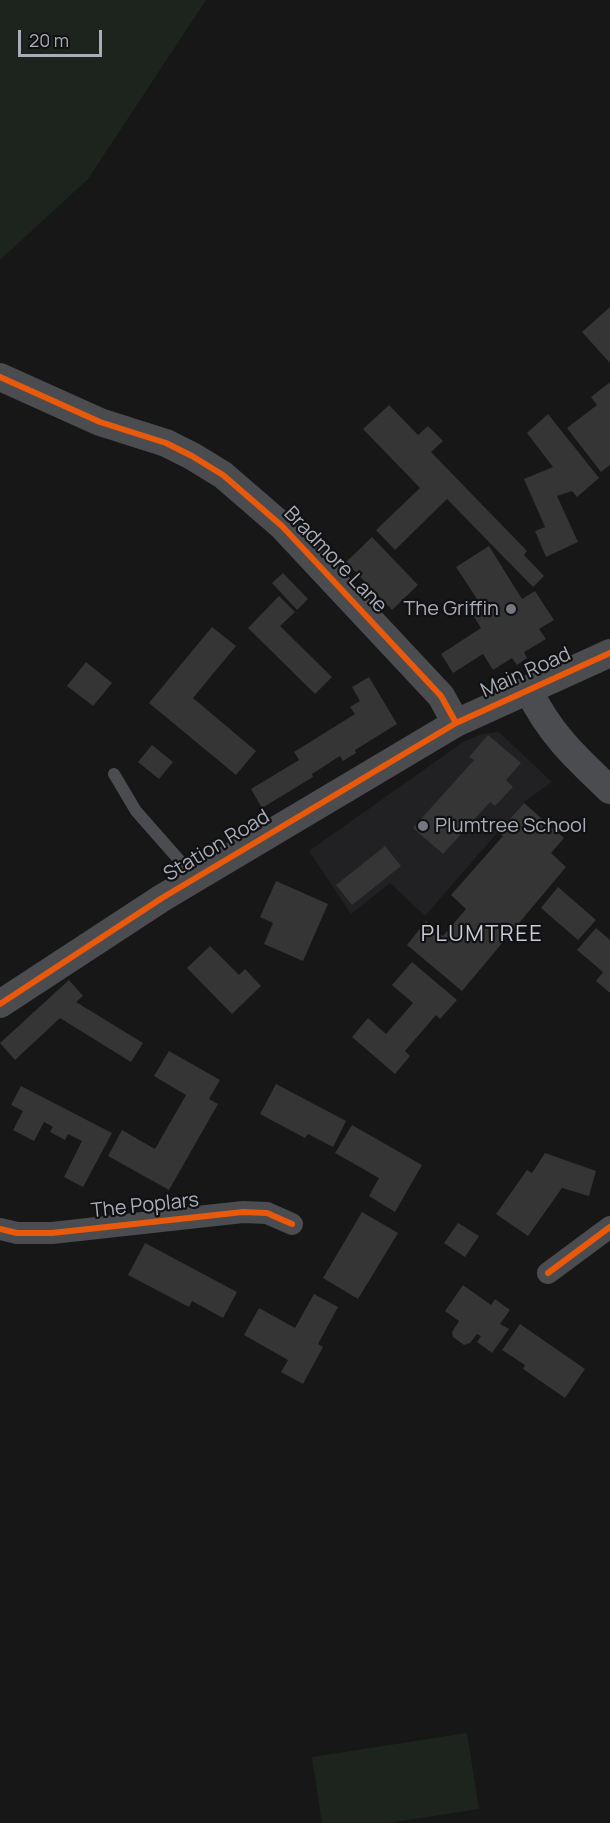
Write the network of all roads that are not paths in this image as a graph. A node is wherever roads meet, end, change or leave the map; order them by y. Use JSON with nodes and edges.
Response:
{"nodes":[{"id":1,"x":0,"y":377,"type":"edge"},
{"id":2,"x":610,"y":653,"type":"edge"},
{"id":3,"x":528,"y":689,"type":"junction"},
{"id":4,"x":456,"y":723,"type":"junction"},
{"id":5,"x":114,"y":774,"type":"dead end"},
{"id":6,"x":610,"y":790,"type":"edge"},
{"id":7,"x":195,"y":878,"type":"junction"},
{"id":8,"x":0,"y":1004,"type":"edge"},
{"id":9,"x":292,"y":1224,"type":"dead end"},
{"id":10,"x":610,"y":1227,"type":"edge"},
{"id":11,"x":0,"y":1229,"type":"edge"},
{"id":12,"x":548,"y":1273,"type":"dead end"}],
"edges":[{"from":1,"to":4,"type":"street","name":"Bradmore Lane"},
{"from":2,"to":3,"type":"street","name":"Main Road"},
{"from":3,"to":4,"type":"street","name":"Main Road"},
{"from":3,"to":6,"type":"street"},
{"from":4,"to":7,"type":"street","name":"Station Road"},
{"from":5,"to":7,"type":"lane"},
{"from":7,"to":8,"type":"street","name":"Station Road"},
{"from":9,"to":11,"type":"street","name":"The Poplars"},
{"from":10,"to":12,"type":"street"}]}
